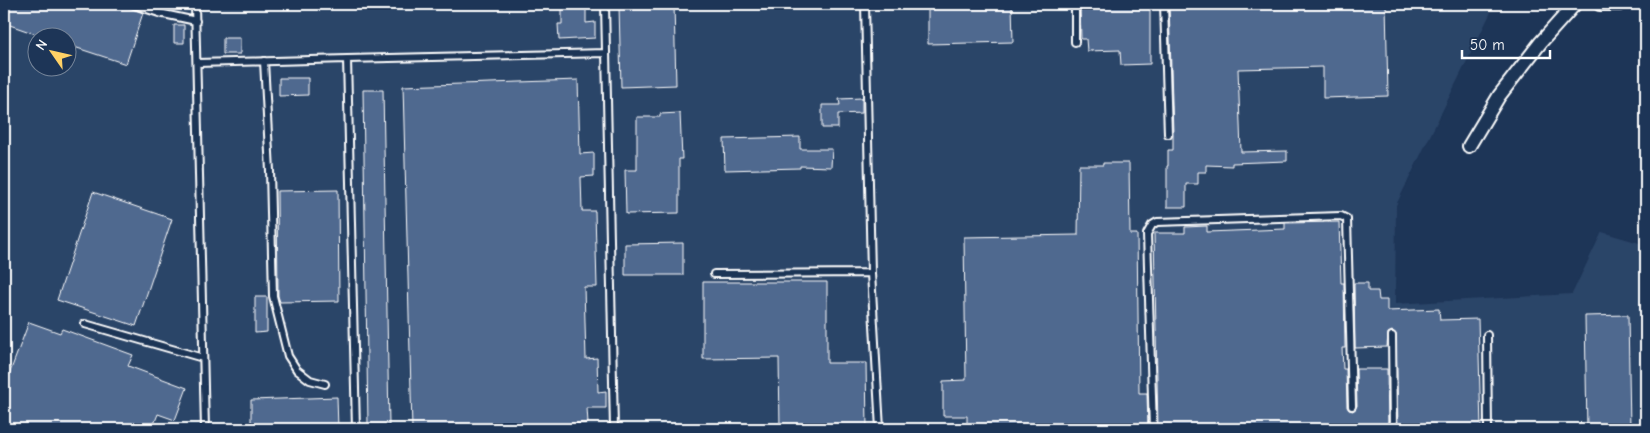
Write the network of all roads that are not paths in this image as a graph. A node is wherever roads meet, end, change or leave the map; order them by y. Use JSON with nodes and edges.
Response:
{"nodes":[{"id":1,"x":132,"y":4,"type":"edge"},
{"id":2,"x":195,"y":4,"type":"edge"},
{"id":3,"x":605,"y":4,"type":"edge"},
{"id":4,"x":865,"y":4,"type":"edge"},
{"id":5,"x":1075,"y":4,"type":"edge"},
{"id":6,"x":1164,"y":4,"type":"edge"},
{"id":7,"x":1575,"y":4,"type":"edge"},
{"id":8,"x":1600,"y":4,"type":"edge"},
{"id":9,"x":1620,"y":4,"type":"edge"},
{"id":10,"x":196,"y":21,"type":"junction"},
{"id":11,"x":1075,"y":42,"type":"dead end"},
{"id":12,"x":606,"y":54,"type":"junction"},
{"id":13,"x":347,"y":59,"type":"junction"},
{"id":14,"x":264,"y":61,"type":"junction"},
{"id":15,"x":196,"y":63,"type":"junction"},
{"id":16,"x":1168,"y":134,"type":"dead end"},
{"id":17,"x":1469,"y":146,"type":"dead end"},
{"id":18,"x":871,"y":273,"type":"junction"},
{"id":19,"x":714,"y":274,"type":"dead end"},
{"id":20,"x":84,"y":324,"type":"dead end"},
{"id":21,"x":1487,"y":335,"type":"dead end"},
{"id":22,"x":1392,"y":336,"type":"dead end"},
{"id":23,"x":203,"y":358,"type":"junction"},
{"id":24,"x":325,"y":384,"type":"dead end"},
{"id":25,"x":1352,"y":406,"type":"dead end"},
{"id":26,"x":205,"y":429,"type":"edge"},
{"id":27,"x":356,"y":429,"type":"edge"},
{"id":28,"x":614,"y":429,"type":"edge"},
{"id":29,"x":880,"y":429,"type":"edge"},
{"id":30,"x":1153,"y":429,"type":"edge"},
{"id":31,"x":1393,"y":429,"type":"edge"},
{"id":32,"x":1488,"y":429,"type":"edge"}],
"edges":[{"from":1,"to":10,"type":"lane"},
{"from":2,"to":10,"type":"lane"},
{"from":3,"to":12,"type":"lane"},
{"from":4,"to":18,"type":"lane"},
{"from":5,"to":11,"type":"lane"},
{"from":6,"to":16,"type":"lane"},
{"from":7,"to":17,"type":"street"},
{"from":8,"to":9,"type":"street"},
{"from":10,"to":15,"type":"lane"},
{"from":12,"to":13,"type":"lane"},
{"from":12,"to":28,"type":"lane"},
{"from":13,"to":14,"type":"lane"},
{"from":13,"to":27,"type":"lane"},
{"from":14,"to":15,"type":"lane"},
{"from":14,"to":24,"type":"lane"},
{"from":15,"to":23,"type":"lane"},
{"from":18,"to":19,"type":"lane"},
{"from":18,"to":29,"type":"lane"},
{"from":20,"to":23,"type":"lane"},
{"from":21,"to":32,"type":"lane"},
{"from":22,"to":31,"type":"lane"},
{"from":23,"to":26,"type":"lane"},
{"from":25,"to":30,"type":"lane"}]}
